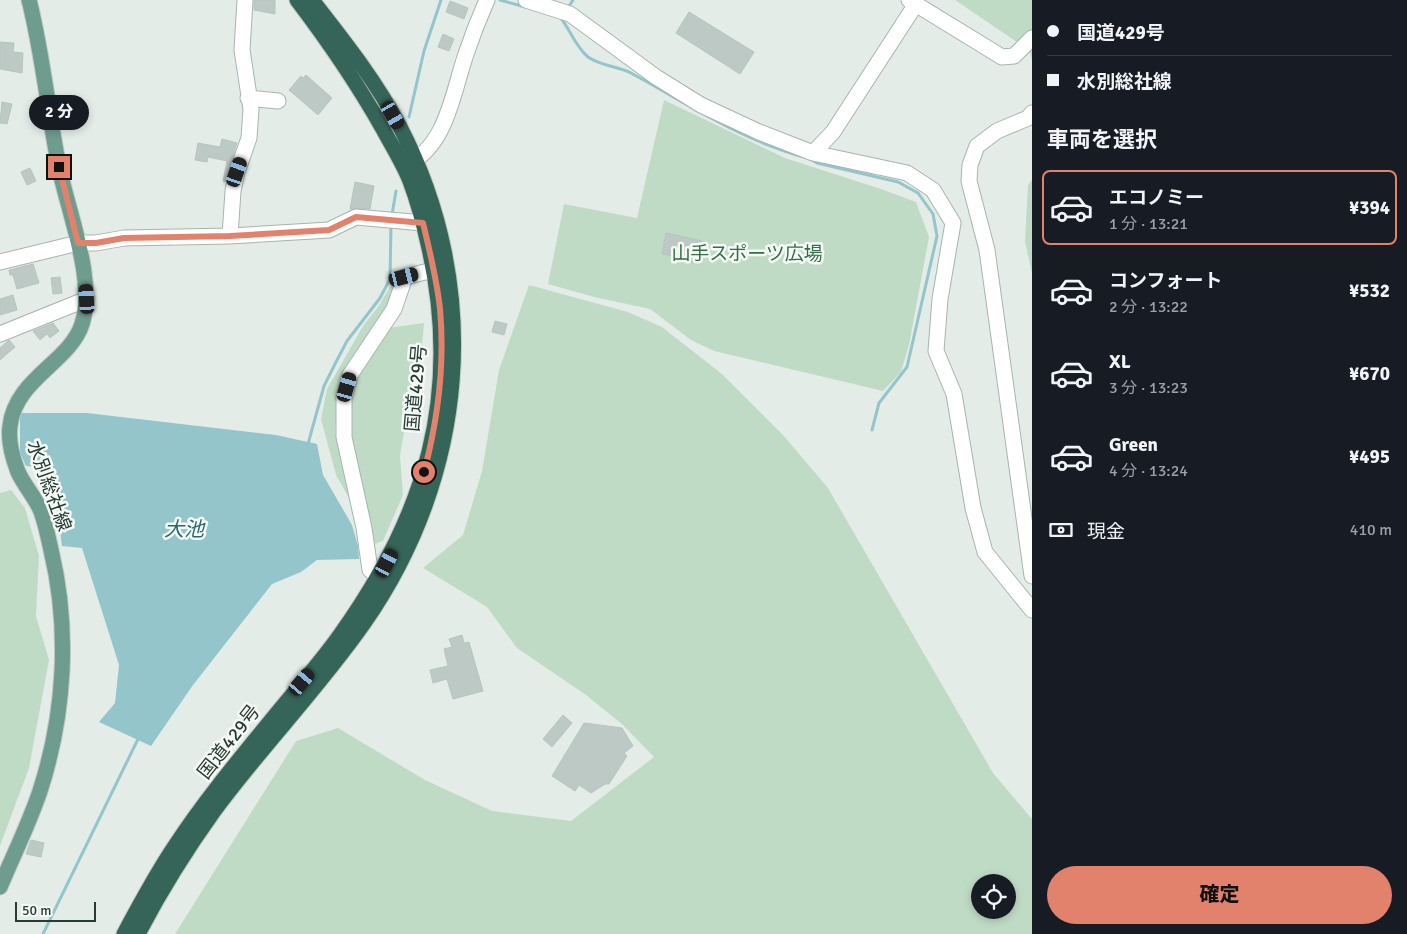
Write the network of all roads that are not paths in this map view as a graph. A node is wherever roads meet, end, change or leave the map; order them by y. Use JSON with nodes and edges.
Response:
{"nodes":[{"id":1,"x":29,"y":0,"type":"edge"},
{"id":2,"x":244,"y":0,"type":"edge"},
{"id":3,"x":297,"y":0,"type":"edge"},
{"id":4,"x":312,"y":0,"type":"edge"},
{"id":5,"x":526,"y":0,"type":"edge"},
{"id":6,"x":486,"y":1,"type":"edge"},
{"id":7,"x":913,"y":2,"type":"edge"},
{"id":8,"x":1032,"y":38,"type":"edge"},
{"id":9,"x":248,"y":98,"type":"junction"},
{"id":10,"x":278,"y":101,"type":"dead end"},
{"id":11,"x":1032,"y":114,"type":"edge"},
{"id":12,"x":813,"y":153,"type":"junction"},
{"id":13,"x":410,"y":164,"type":"junction"},
{"id":14,"x":430,"y":222,"type":"junction"},
{"id":15,"x":230,"y":236,"type":"junction"},
{"id":16,"x":78,"y":243,"type":"junction"},
{"id":17,"x":0,"y":262,"type":"edge"},
{"id":18,"x":440,"y":268,"type":"junction"},
{"id":19,"x":87,"y":299,"type":"junction"},
{"id":20,"x":0,"y":333,"type":"edge"},
{"id":21,"x":5,"y":429,"type":"edge"},
{"id":22,"x":1032,"y":576,"type":"edge"},
{"id":23,"x":383,"y":582,"type":"junction"},
{"id":24,"x":1032,"y":610,"type":"edge"},
{"id":25,"x":0,"y":887,"type":"edge"},
{"id":26,"x":124,"y":934,"type":"edge"},
{"id":27,"x":138,"y":934,"type":"edge"}],
"edges":[{"from":1,"to":16,"type":"main road","name":"水別総社線"},
{"from":2,"to":9,"type":"street"},
{"from":3,"to":13,"type":"highway","name":"国道429号"},
{"from":4,"to":13,"type":"highway","name":"国道429号"},
{"from":5,"to":12,"type":"street"},
{"from":6,"to":13,"type":"street"},
{"from":7,"to":8,"type":"street"},
{"from":7,"to":12,"type":"street"},
{"from":9,"to":10,"type":"street"},
{"from":9,"to":15,"type":"street"},
{"from":11,"to":22,"type":"street"},
{"from":12,"to":24,"type":"street"},
{"from":13,"to":14,"type":"highway","name":"国道429号"},
{"from":14,"to":15,"type":"street"},
{"from":14,"to":18,"type":"highway","name":"国道429号"},
{"from":15,"to":16,"type":"street"},
{"from":16,"to":17,"type":"street"},
{"from":16,"to":19,"type":"main road","name":"水別総社線"},
{"from":18,"to":23,"type":"highway","name":"国道429号"},
{"from":18,"to":23,"type":"street"},
{"from":19,"to":20,"type":"street"},
{"from":19,"to":21,"type":"main road","name":"水別総社線"},
{"from":21,"to":25,"type":"main road","name":"水別総社線"},
{"from":23,"to":26,"type":"highway","name":"国道429号"},
{"from":23,"to":27,"type":"highway","name":"国道429号"}]}
